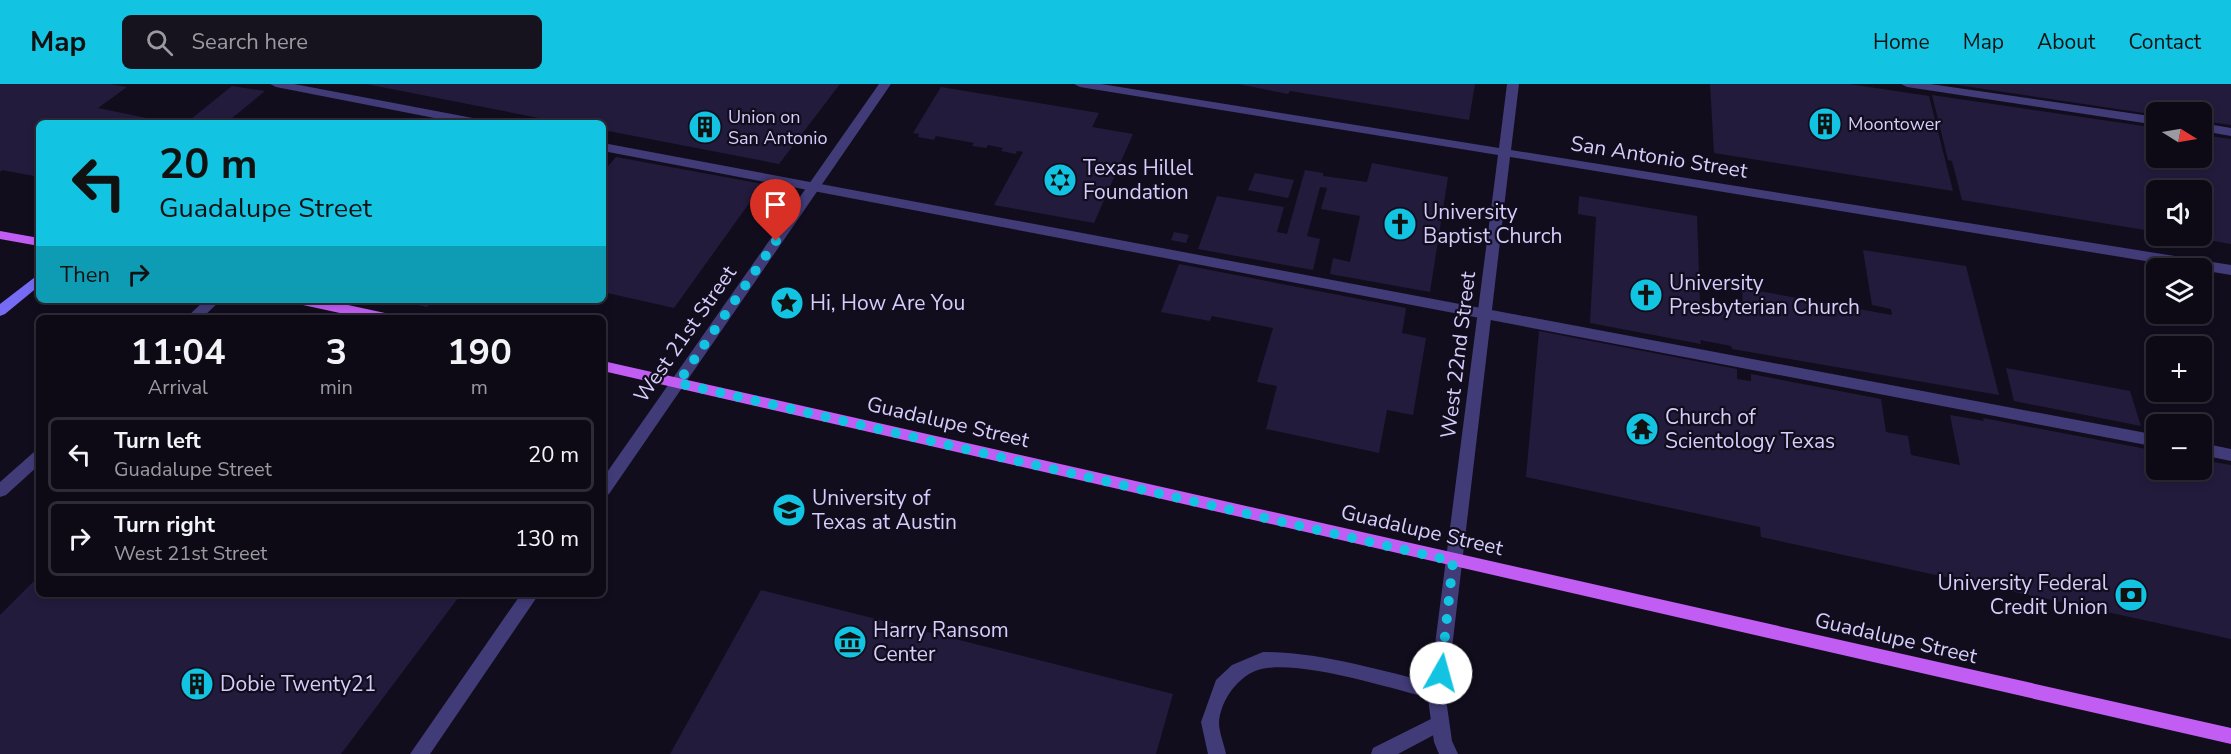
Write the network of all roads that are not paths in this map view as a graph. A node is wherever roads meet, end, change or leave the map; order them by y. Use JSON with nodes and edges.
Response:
{"nodes":[{"id":1,"x":276,"y":84,"type":"edge"},
{"id":2,"x":885,"y":84,"type":"edge"},
{"id":3,"x":1080,"y":84,"type":"edge"},
{"id":4,"x":1513,"y":84,"type":"edge"},
{"id":5,"x":1907,"y":84,"type":"edge"},
{"id":6,"x":2146,"y":119,"type":"edge"},
{"id":7,"x":462,"y":120,"type":"edge"},
{"id":8,"x":2212,"y":129,"type":"edge"},
{"id":9,"x":2231,"y":132,"type":"edge"},
{"id":10,"x":606,"y":148,"type":"edge"},
{"id":11,"x":1504,"y":152,"type":"junction"},
{"id":12,"x":813,"y":188,"type":"junction"},
{"id":13,"x":0,"y":235,"type":"edge"},
{"id":14,"x":36,"y":241,"type":"edge"},
{"id":15,"x":2231,"y":270,"type":"edge"},
{"id":16,"x":36,"y":281,"type":"edge"},
{"id":17,"x":210,"y":303,"type":"edge"},
{"id":18,"x":317,"y":303,"type":"edge"},
{"id":19,"x":0,"y":311,"type":"edge"},
{"id":20,"x":196,"y":315,"type":"edge"},
{"id":21,"x":371,"y":315,"type":"edge"},
{"id":22,"x":1484,"y":315,"type":"junction"},
{"id":23,"x":606,"y":367,"type":"edge"},
{"id":24,"x":678,"y":383,"type":"junction"},
{"id":25,"x":2146,"y":439,"type":"edge"},
{"id":26,"x":2212,"y":451,"type":"edge"},
{"id":27,"x":2231,"y":455,"type":"edge"},
{"id":28,"x":36,"y":459,"type":"edge"},
{"id":29,"x":606,"y":486,"type":"edge"},
{"id":30,"x":0,"y":491,"type":"edge"},
{"id":31,"x":1453,"y":561,"type":"junction"},
{"id":32,"x":529,"y":597,"type":"edge"},
{"id":33,"x":1438,"y":692,"type":"junction"},
{"id":34,"x":1439,"y":723,"type":"junction"},
{"id":35,"x":2231,"y":736,"type":"edge"},
{"id":36,"x":419,"y":754,"type":"edge"},
{"id":37,"x":1217,"y":754,"type":"edge"},
{"id":38,"x":1380,"y":754,"type":"edge"},
{"id":39,"x":1449,"y":754,"type":"edge"}],
"edges":[{"from":1,"to":7,"type":"street"},
{"from":2,"to":12,"type":"street","name":"West 21st Street"},
{"from":3,"to":11,"type":"street","name":"San Antonio Street"},
{"from":4,"to":11,"type":"street","name":"West 22nd Street"},
{"from":5,"to":6,"type":"street"},
{"from":8,"to":9,"type":"street"},
{"from":10,"to":12,"type":"street"},
{"from":11,"to":15,"type":"street","name":"San Antonio Street"},
{"from":11,"to":22,"type":"street","name":"West 22nd Street"},
{"from":12,"to":22,"type":"street"},
{"from":12,"to":24,"type":"street","name":"West 21st Street"},
{"from":13,"to":14,"type":"main road"},
{"from":16,"to":19,"type":"street"},
{"from":17,"to":20,"type":"street"},
{"from":18,"to":21,"type":"main road"},
{"from":22,"to":25,"type":"street"},
{"from":22,"to":31,"type":"street","name":"West 22nd Street"},
{"from":23,"to":24,"type":"main road","name":"Guadalupe Street"},
{"from":24,"to":29,"type":"street","name":"West 21st Street"},
{"from":24,"to":31,"type":"main road","name":"Guadalupe Street"},
{"from":26,"to":27,"type":"street"},
{"from":28,"to":30,"type":"street"},
{"from":31,"to":33,"type":"street","name":"West 22nd Street"},
{"from":31,"to":35,"type":"main road","name":"Guadalupe Street"},
{"from":32,"to":36,"type":"street"},
{"from":33,"to":34,"type":"street","name":"West 22nd Street"},
{"from":33,"to":37,"type":"street"},
{"from":34,"to":38,"type":"street"},
{"from":34,"to":39,"type":"street","name":"West 22nd Street"}]}
